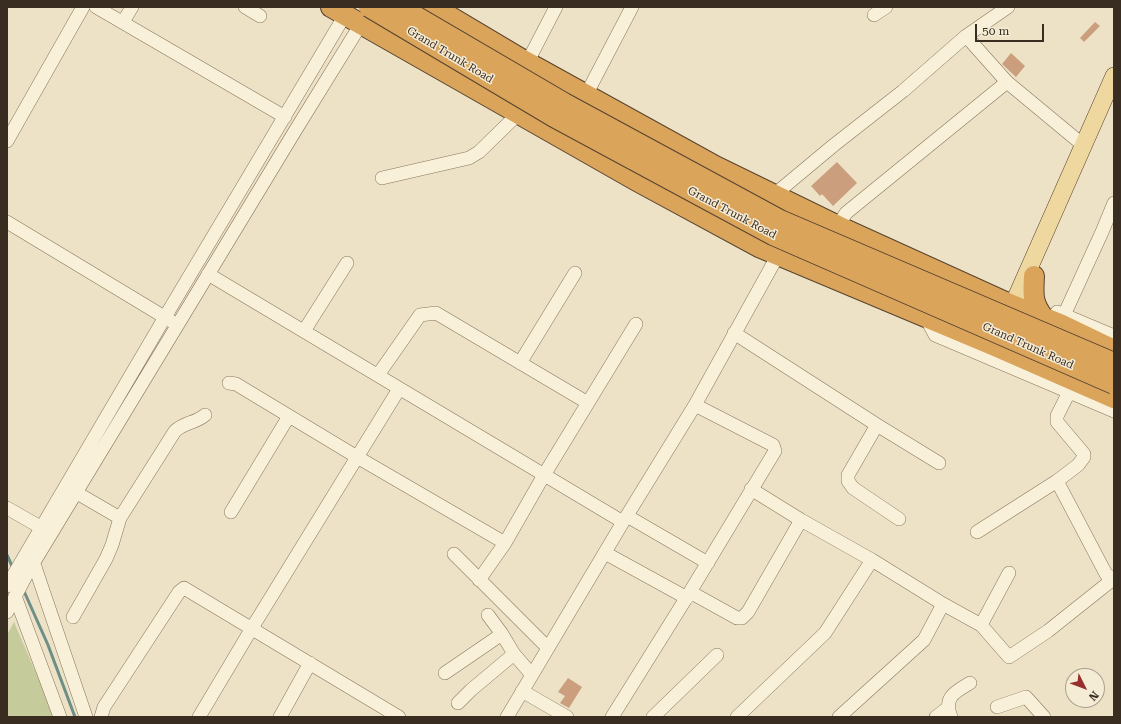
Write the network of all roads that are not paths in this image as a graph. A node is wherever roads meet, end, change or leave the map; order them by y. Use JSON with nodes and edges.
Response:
{"nodes":[{"id":1,"x":83,"y":7,"type":"edge"},
{"id":2,"x":96,"y":7,"type":"edge"},
{"id":3,"x":132,"y":7,"type":"edge"},
{"id":4,"x":245,"y":7,"type":"edge"},
{"id":5,"x":400,"y":7,"type":"edge"},
{"id":6,"x":556,"y":7,"type":"edge"},
{"id":7,"x":632,"y":7,"type":"edge"},
{"id":8,"x":886,"y":7,"type":"edge"},
{"id":9,"x":1008,"y":7,"type":"edge"},
{"id":10,"x":441,"y":9,"type":"edge"},
{"id":11,"x":351,"y":13,"type":"edge"},
{"id":12,"x":874,"y":15,"type":"dead end"},
{"id":13,"x":260,"y":16,"type":"dead end"},
{"id":14,"x":123,"y":22,"type":"junction"},
{"id":15,"x":966,"y":36,"type":"junction"},
{"id":16,"x":527,"y":63,"type":"junction"},
{"id":17,"x":1114,"y":76,"type":"edge"},
{"id":18,"x":1006,"y":82,"type":"junction"},
{"id":19,"x":586,"y":95,"type":"junction"},
{"id":20,"x":1114,"y":96,"type":"edge"},
{"id":21,"x":518,"y":114,"type":"junction"},
{"id":22,"x":285,"y":117,"type":"junction"},
{"id":23,"x":7,"y":141,"type":"edge"},
{"id":24,"x":1083,"y":145,"type":"junction"},
{"id":25,"x":726,"y":171,"type":"junction"},
{"id":26,"x":382,"y":178,"type":"dead end"},
{"id":27,"x":774,"y":195,"type":"junction"},
{"id":28,"x":1114,"y":203,"type":"edge"},
{"id":29,"x":706,"y":218,"type":"junction"},
{"id":30,"x":7,"y":222,"type":"edge"},
{"id":31,"x":838,"y":226,"type":"junction"},
{"id":32,"x":778,"y":255,"type":"junction"},
{"id":33,"x":347,"y":262,"type":"dead end"},
{"id":34,"x":575,"y":273,"type":"dead end"},
{"id":35,"x":208,"y":274,"type":"junction"},
{"id":36,"x":1034,"y":276,"type":"joint"},
{"id":37,"x":1039,"y":312,"type":"junction"},
{"id":38,"x":925,"y":316,"type":"junction"},
{"id":39,"x":165,"y":318,"type":"junction"},
{"id":40,"x":636,"y":324,"type":"dead end"},
{"id":41,"x":178,"y":325,"type":"junction"},
{"id":42,"x":304,"y":331,"type":"junction"},
{"id":43,"x":734,"y":333,"type":"junction"},
{"id":44,"x":1114,"y":336,"type":"edge"},
{"id":45,"x":995,"y":346,"type":"junction"},
{"id":46,"x":1114,"y":350,"type":"edge"},
{"id":47,"x":520,"y":363,"type":"junction"},
{"id":48,"x":1114,"y":363,"type":"edge"},
{"id":49,"x":378,"y":375,"type":"junction"},
{"id":50,"x":229,"y":384,"type":"dead end"},
{"id":51,"x":1114,"y":384,"type":"edge"},
{"id":52,"x":1070,"y":386,"type":"junction"},
{"id":53,"x":399,"y":389,"type":"junction"},
{"id":54,"x":1114,"y":398,"type":"edge"},
{"id":55,"x":588,"y":403,"type":"junction"},
{"id":56,"x":695,"y":405,"type":"junction"},
{"id":57,"x":1114,"y":411,"type":"edge"},
{"id":58,"x":205,"y":415,"type":"dead end"},
{"id":59,"x":289,"y":416,"type":"junction"},
{"id":60,"x":877,"y":425,"type":"junction"},
{"id":61,"x":357,"y":457,"type":"junction"},
{"id":62,"x":939,"y":463,"type":"dead end"},
{"id":63,"x":544,"y":475,"type":"junction"},
{"id":64,"x":1057,"y":481,"type":"junction"},
{"id":65,"x":752,"y":489,"type":"junction"},
{"id":66,"x":77,"y":493,"type":"junction"},
{"id":67,"x":7,"y":508,"type":"edge"},
{"id":68,"x":231,"y":512,"type":"dead end"},
{"id":69,"x":120,"y":518,"type":"junction"},
{"id":70,"x":625,"y":519,"type":"junction"},
{"id":71,"x":899,"y":519,"type":"dead end"},
{"id":72,"x":801,"y":520,"type":"junction"},
{"id":73,"x":47,"y":531,"type":"junction"},
{"id":74,"x":977,"y":532,"type":"dead end"},
{"id":75,"x":505,"y":543,"type":"junction"},
{"id":76,"x":605,"y":553,"type":"junction"},
{"id":77,"x":454,"y":554,"type":"dead end"},
{"id":78,"x":872,"y":560,"type":"junction"},
{"id":79,"x":708,"y":563,"type":"junction"},
{"id":80,"x":29,"y":564,"type":"junction"},
{"id":81,"x":1009,"y":573,"type":"dead end"},
{"id":82,"x":479,"y":580,"type":"junction"},
{"id":83,"x":1113,"y":580,"type":"edge"},
{"id":84,"x":10,"y":589,"type":"edge"},
{"id":85,"x":688,"y":595,"type":"junction"},
{"id":86,"x":943,"y":604,"type":"junction"},
{"id":87,"x":7,"y":612,"type":"edge"},
{"id":88,"x":488,"y":615,"type":"dead end"},
{"id":89,"x":73,"y":617,"type":"dead end"},
{"id":90,"x":982,"y":625,"type":"junction"},
{"id":91,"x":252,"y":628,"type":"junction"},
{"id":92,"x":502,"y":634,"type":"junction"},
{"id":93,"x":548,"y":648,"type":"junction"},
{"id":94,"x":514,"y":654,"type":"junction"},
{"id":95,"x":717,"y":655,"type":"dead end"},
{"id":96,"x":310,"y":663,"type":"junction"},
{"id":97,"x":445,"y":672,"type":"dead end"},
{"id":98,"x":532,"y":675,"type":"junction"},
{"id":99,"x":970,"y":683,"type":"dead end"},
{"id":100,"x":522,"y":691,"type":"junction"},
{"id":101,"x":458,"y":703,"type":"dead end"},
{"id":102,"x":997,"y":707,"type":"dead end"},
{"id":103,"x":950,"y":712,"type":"edge"},
{"id":104,"x":60,"y":717,"type":"edge"},
{"id":105,"x":86,"y":717,"type":"edge"},
{"id":106,"x":101,"y":717,"type":"edge"},
{"id":107,"x":199,"y":717,"type":"edge"},
{"id":108,"x":281,"y":717,"type":"edge"},
{"id":109,"x":399,"y":717,"type":"edge"},
{"id":110,"x":507,"y":717,"type":"edge"},
{"id":111,"x":567,"y":717,"type":"edge"},
{"id":112,"x":612,"y":717,"type":"edge"},
{"id":113,"x":653,"y":717,"type":"edge"},
{"id":114,"x":737,"y":717,"type":"edge"},
{"id":115,"x":839,"y":717,"type":"edge"},
{"id":116,"x":936,"y":717,"type":"edge"},
{"id":117,"x":1044,"y":717,"type":"edge"}],
"edges":[{"from":1,"to":23,"type":"street"},
{"from":2,"to":14,"type":"street"},
{"from":3,"to":14,"type":"street"},
{"from":4,"to":13,"type":"street"},
{"from":5,"to":48,"type":"highway","name":"Grand Trunk Road","bridge":true},
{"from":6,"to":16,"type":"street"},
{"from":7,"to":19,"type":"street"},
{"from":8,"to":12,"type":"street"},
{"from":9,"to":15,"type":"street"},
{"from":10,"to":16,"type":"highway"},
{"from":11,"to":21,"type":"highway"},
{"from":11,"to":22,"type":"street"},
{"from":11,"to":35,"type":"street"},
{"from":11,"to":51,"type":"highway","name":"Grand Trunk Road","bridge":true},
{"from":14,"to":22,"type":"street"},
{"from":15,"to":18,"type":"street"},
{"from":15,"to":27,"type":"street"},
{"from":16,"to":19,"type":"highway"},
{"from":17,"to":24,"type":"main road"},
{"from":18,"to":24,"type":"street"},
{"from":18,"to":31,"type":"street"},
{"from":19,"to":25,"type":"highway"},
{"from":20,"to":36,"type":"main road"},
{"from":21,"to":26,"type":"street"},
{"from":21,"to":29,"type":"highway"},
{"from":22,"to":39,"type":"street"},
{"from":24,"to":37,"type":"main road"},
{"from":25,"to":27,"type":"highway"},
{"from":25,"to":29,"type":"highway"},
{"from":27,"to":31,"type":"highway"},
{"from":28,"to":37,"type":"street"},
{"from":29,"to":32,"type":"highway"},
{"from":30,"to":39,"type":"street"},
{"from":31,"to":37,"type":"highway"},
{"from":32,"to":38,"type":"highway"},
{"from":32,"to":43,"type":"street"},
{"from":33,"to":42,"type":"street"},
{"from":34,"to":47,"type":"street"},
{"from":35,"to":41,"type":"street"},
{"from":35,"to":42,"type":"street"},
{"from":36,"to":37,"type":"highway"},
{"from":37,"to":44,"type":"street"},
{"from":37,"to":45,"type":"main road"},
{"from":37,"to":46,"type":"highway"},
{"from":38,"to":45,"type":"highway"},
{"from":38,"to":52,"type":"street"},
{"from":39,"to":41,"type":"street"},
{"from":39,"to":73,"type":"street"},
{"from":40,"to":55,"type":"street"},
{"from":41,"to":66,"type":"street"},
{"from":42,"to":49,"type":"street"},
{"from":43,"to":56,"type":"street"},
{"from":43,"to":60,"type":"street"},
{"from":45,"to":52,"type":"highway"},
{"from":47,"to":49,"type":"street"},
{"from":47,"to":55,"type":"street"},
{"from":49,"to":53,"type":"street"},
{"from":50,"to":59,"type":"street"},
{"from":52,"to":54,"type":"highway"},
{"from":52,"to":57,"type":"street"},
{"from":52,"to":64,"type":"street"},
{"from":53,"to":61,"type":"street"},
{"from":53,"to":63,"type":"street"},
{"from":55,"to":63,"type":"street"},
{"from":56,"to":65,"type":"street"},
{"from":56,"to":70,"type":"street"},
{"from":58,"to":69,"type":"street"},
{"from":59,"to":61,"type":"street"},
{"from":59,"to":68,"type":"street"},
{"from":60,"to":62,"type":"street"},
{"from":60,"to":71,"type":"street"},
{"from":61,"to":75,"type":"street"},
{"from":61,"to":91,"type":"street"},
{"from":63,"to":70,"type":"street"},
{"from":63,"to":75,"type":"street"},
{"from":64,"to":74,"type":"street"},
{"from":64,"to":83,"type":"street"},
{"from":65,"to":72,"type":"street"},
{"from":65,"to":79,"type":"street"},
{"from":66,"to":69,"type":"street"},
{"from":66,"to":73,"type":"street"},
{"from":67,"to":73,"type":"street"},
{"from":69,"to":89,"type":"street"},
{"from":70,"to":76,"type":"street"},
{"from":70,"to":79,"type":"street"},
{"from":72,"to":78,"type":"street"},
{"from":72,"to":85,"type":"street"},
{"from":73,"to":80,"type":"street"},
{"from":75,"to":82,"type":"street"},
{"from":76,"to":85,"type":"street"},
{"from":76,"to":93,"type":"street"},
{"from":77,"to":82,"type":"street"},
{"from":78,"to":86,"type":"street"},
{"from":78,"to":114,"type":"street"},
{"from":79,"to":85,"type":"street"},
{"from":80,"to":84,"type":"street"},
{"from":80,"to":105,"type":"street"},
{"from":81,"to":90,"type":"street"},
{"from":82,"to":93,"type":"street"},
{"from":83,"to":90,"type":"street"},
{"from":84,"to":87,"type":"street"},
{"from":84,"to":104,"type":"street"},
{"from":85,"to":112,"type":"street"},
{"from":86,"to":90,"type":"street"},
{"from":86,"to":115,"type":"street"},
{"from":88,"to":92,"type":"street"},
{"from":91,"to":96,"type":"street"},
{"from":91,"to":106,"type":"street"},
{"from":91,"to":107,"type":"street"},
{"from":92,"to":94,"type":"street"},
{"from":92,"to":97,"type":"street"},
{"from":93,"to":98,"type":"street"},
{"from":94,"to":98,"type":"street"},
{"from":94,"to":101,"type":"street"},
{"from":95,"to":113,"type":"street"},
{"from":96,"to":108,"type":"street"},
{"from":96,"to":109,"type":"street"},
{"from":98,"to":100,"type":"street"},
{"from":99,"to":103,"type":"street"},
{"from":100,"to":110,"type":"street"},
{"from":100,"to":111,"type":"street"},
{"from":102,"to":117,"type":"street"},
{"from":103,"to":116,"type":"street"}]}
